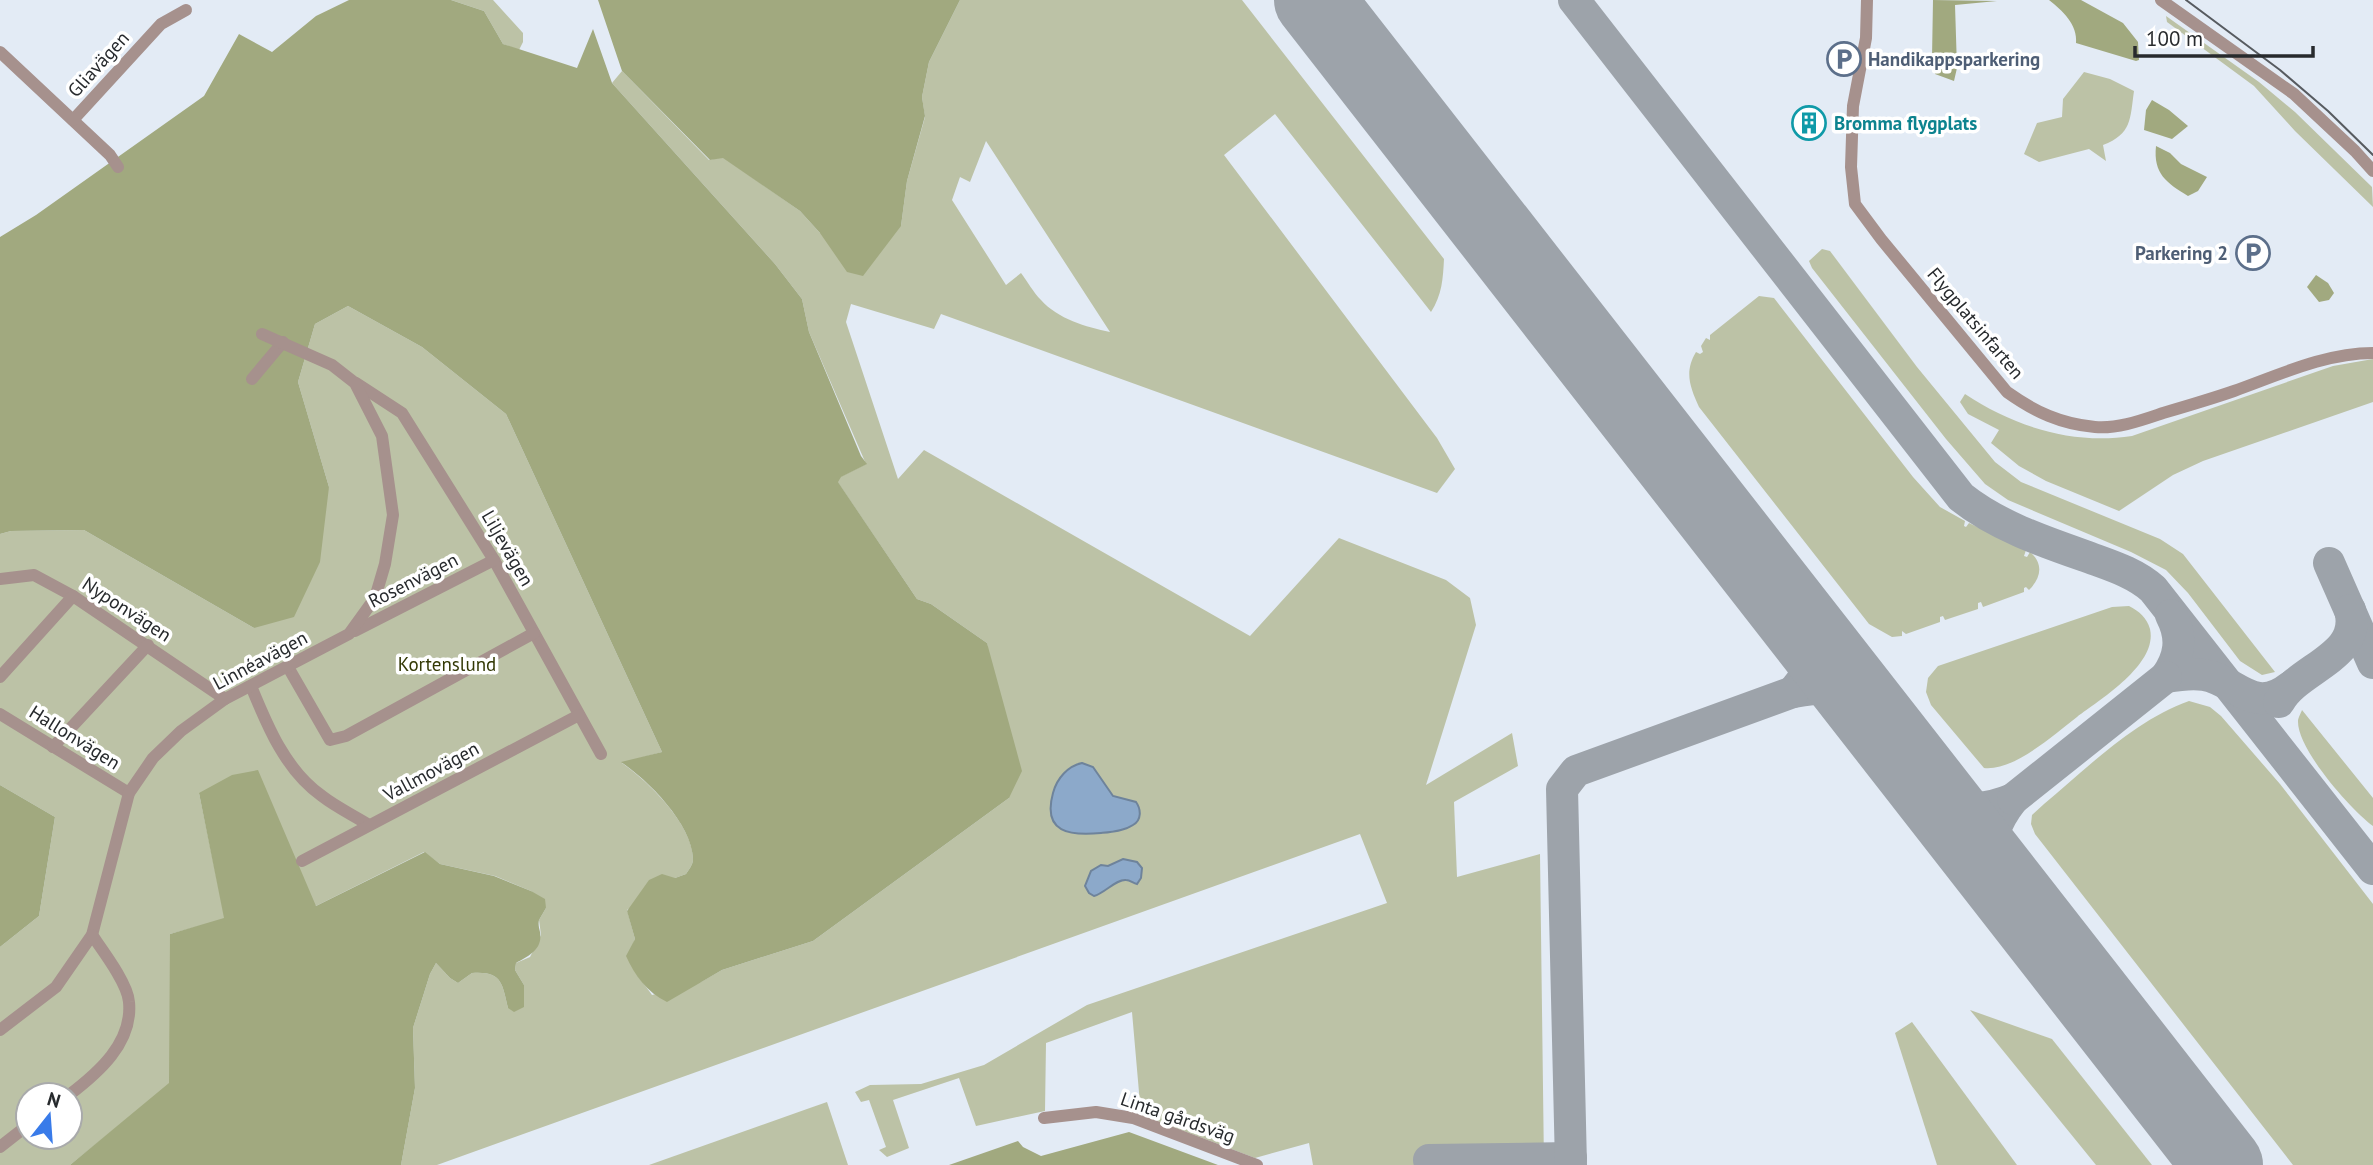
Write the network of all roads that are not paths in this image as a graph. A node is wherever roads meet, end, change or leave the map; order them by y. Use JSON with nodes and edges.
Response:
{"nodes":[{"id":1,"x":1867,"y":0,"type":"edge"},
{"id":2,"x":2161,"y":0,"type":"edge"},
{"id":3,"x":186,"y":10,"type":"dead end"},
{"id":4,"x":0,"y":52,"type":"edge"},
{"id":5,"x":73,"y":120,"type":"junction"},
{"id":6,"x":118,"y":167,"type":"dead end"},
{"id":7,"x":2373,"y":171,"type":"edge"},
{"id":8,"x":262,"y":334,"type":"dead end"},
{"id":9,"x":283,"y":342,"type":"junction"},
{"id":10,"x":2373,"y":353,"type":"edge"},
{"id":11,"x":252,"y":379,"type":"dead end"},
{"id":12,"x":355,"y":383,"type":"junction"},
{"id":13,"x":494,"y":560,"type":"junction"},
{"id":14,"x":0,"y":579,"type":"edge"},
{"id":15,"x":73,"y":596,"type":"junction"},
{"id":16,"x":534,"y":633,"type":"junction"},
{"id":17,"x":349,"y":634,"type":"junction"},
{"id":18,"x":148,"y":645,"type":"junction"},
{"id":19,"x":288,"y":667,"type":"junction"},
{"id":20,"x":0,"y":677,"type":"edge"},
{"id":21,"x":251,"y":686,"type":"junction"},
{"id":22,"x":225,"y":699,"type":"junction"},
{"id":23,"x":0,"y":714,"type":"edge"},
{"id":24,"x":579,"y":715,"type":"junction"},
{"id":25,"x":53,"y":747,"type":"junction"},
{"id":26,"x":601,"y":754,"type":"dead end"},
{"id":27,"x":129,"y":793,"type":"junction"},
{"id":28,"x":369,"y":825,"type":"junction"},
{"id":29,"x":302,"y":862,"type":"dead end"},
{"id":30,"x":92,"y":935,"type":"junction"},
{"id":31,"x":0,"y":1030,"type":"edge"},
{"id":32,"x":84,"y":1084,"type":"edge"},
{"id":33,"x":1044,"y":1118,"type":"dead end"},
{"id":34,"x":14,"y":1136,"type":"edge"},
{"id":35,"x":0,"y":1147,"type":"edge"},
{"id":36,"x":1257,"y":1165,"type":"edge"}],
"edges":[{"from":1,"to":10,"type":"street","name":"Flygplatsinfarten"},
{"from":2,"to":7,"type":"street"},
{"from":3,"to":5,"type":"street","name":"Gliavägen"},
{"from":4,"to":5,"type":"street","name":"Gliavägen"},
{"from":5,"to":6,"type":"street","name":"Gliavägen"},
{"from":8,"to":9,"type":"street","name":"Linnéavägen"},
{"from":9,"to":11,"type":"street"},
{"from":9,"to":12,"type":"street","name":"Linnéavägen"},
{"from":12,"to":13,"type":"street","name":"Liljevägen"},
{"from":12,"to":17,"type":"street","name":"Linnéavägen"},
{"from":13,"to":16,"type":"street","name":"Liljevägen"},
{"from":13,"to":17,"type":"street","name":"Rosenvägen"},
{"from":14,"to":15,"type":"street","name":"Nyponvägen"},
{"from":15,"to":18,"type":"street","name":"Nyponvägen"},
{"from":15,"to":20,"type":"street"},
{"from":16,"to":19,"type":"street"},
{"from":16,"to":24,"type":"street","name":"Liljevägen"},
{"from":17,"to":19,"type":"street","name":"Linnéavägen"},
{"from":18,"to":22,"type":"street","name":"Nyponvägen"},
{"from":18,"to":25,"type":"street"},
{"from":19,"to":21,"type":"street","name":"Linnéavägen"},
{"from":21,"to":22,"type":"street","name":"Linnéavägen"},
{"from":21,"to":28,"type":"street"},
{"from":22,"to":27,"type":"street","name":"Linnéavägen"},
{"from":23,"to":25,"type":"street","name":"Hallonvägen"},
{"from":24,"to":26,"type":"street","name":"Liljevägen"},
{"from":24,"to":28,"type":"street","name":"Vallmovägen"},
{"from":25,"to":27,"type":"street","name":"Hallonvägen"},
{"from":27,"to":30,"type":"street","name":"Linnéavägen"},
{"from":28,"to":29,"type":"street","name":"Vallmovägen"},
{"from":30,"to":31,"type":"street","name":"Linnéavägen"},
{"from":30,"to":32,"type":"street"},
{"from":33,"to":36,"type":"street","name":"Linta gårdsväg"},
{"from":34,"to":35,"type":"street"}]}
